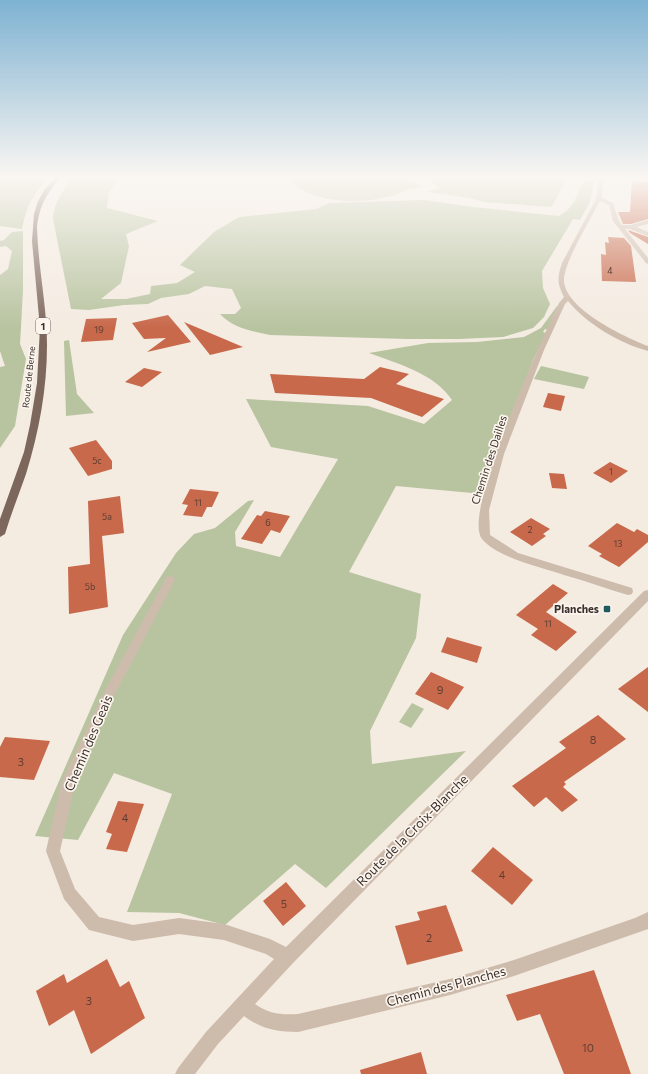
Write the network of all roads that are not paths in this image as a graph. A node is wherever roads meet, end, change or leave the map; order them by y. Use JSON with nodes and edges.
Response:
{"nodes":[{"id":1,"x":35,"y":227,"type":"edge"},
{"id":2,"x":584,"y":227,"type":"edge"},
{"id":3,"x":622,"y":227,"type":"edge"},
{"id":4,"x":631,"y":227,"type":"edge"},
{"id":5,"x":648,"y":234,"type":"edge"},
{"id":6,"x":648,"y":262,"type":"edge"},
{"id":7,"x":568,"y":297,"type":"junction"},
{"id":8,"x":648,"y":349,"type":"edge"},
{"id":9,"x":0,"y":534,"type":"edge"},
{"id":10,"x":170,"y":580,"type":"dead end"},
{"id":11,"x":628,"y":591,"type":"dead end"},
{"id":12,"x":648,"y":594,"type":"edge"},
{"id":13,"x":648,"y":920,"type":"edge"},
{"id":14,"x":287,"y":957,"type":"junction"},
{"id":15,"x":242,"y":1004,"type":"junction"},
{"id":16,"x":184,"y":1074,"type":"edge"}],
"edges":[{"from":1,"to":9,"type":"main road","name":"Route de Berne","number":"1"},
{"from":2,"to":7,"type":"street"},
{"from":3,"to":6,"type":"street"},
{"from":4,"to":5,"type":"street"},
{"from":7,"to":8,"type":"street"},
{"from":7,"to":11,"type":"street","name":"Chemin des Dailles"},
{"from":10,"to":14,"type":"street","name":"Chemin des Geais"},
{"from":12,"to":14,"type":"street","name":"Route de la Croix-Blanche"},
{"from":13,"to":15,"type":"street","name":"Chemin des Planches"},
{"from":14,"to":15,"type":"street","name":"Route de la Croix-Blanche"},
{"from":15,"to":16,"type":"street","name":"Route de la Croix-Blanche"}]}
